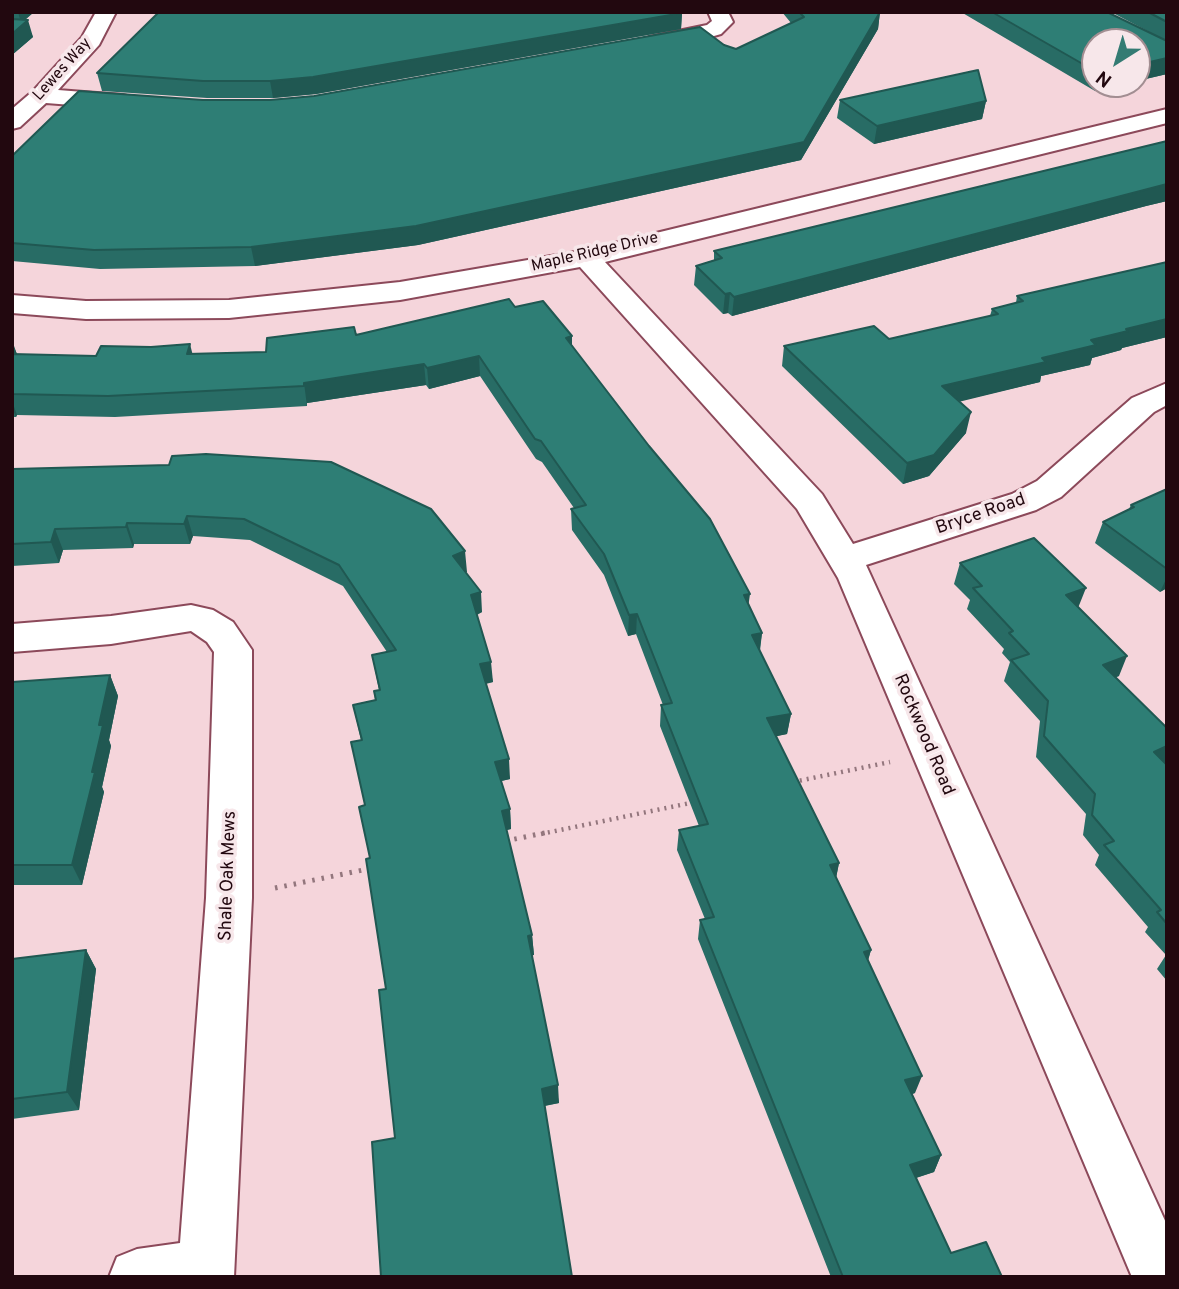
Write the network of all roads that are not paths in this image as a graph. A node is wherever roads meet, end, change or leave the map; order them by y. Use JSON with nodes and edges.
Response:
{"nodes":[{"id":1,"x":106,"y":12,"type":"edge"},
{"id":2,"x":718,"y":12,"type":"edge"},
{"id":3,"x":634,"y":47,"type":"edge"},
{"id":4,"x":41,"y":96,"type":"junction"},
{"id":5,"x":152,"y":104,"type":"edge"},
{"id":6,"x":1167,"y":117,"type":"edge"},
{"id":7,"x":12,"y":122,"type":"edge"},
{"id":8,"x":586,"y":258,"type":"junction"},
{"id":9,"x":12,"y":304,"type":"edge"},
{"id":10,"x":1167,"y":392,"type":"edge"},
{"id":11,"x":846,"y":559,"type":"junction"},
{"id":12,"x":12,"y":638,"type":"edge"},
{"id":13,"x":206,"y":1272,"type":"edge"},
{"id":14,"x":137,"y":1277,"type":"edge"},
{"id":15,"x":1161,"y":1277,"type":"edge"}],
"edges":[{"from":1,"to":4,"type":"street","name":"Lewes Way"},
{"from":2,"to":3,"type":"street"},
{"from":4,"to":5,"type":"street"},
{"from":4,"to":7,"type":"street","name":"Lewes Way"},
{"from":6,"to":8,"type":"street","name":"Maple Ridge Drive"},
{"from":8,"to":9,"type":"street","name":"Maple Ridge Drive"},
{"from":8,"to":11,"type":"street","name":"Rockwood Road"},
{"from":10,"to":11,"type":"street","name":"Bryce Road"},
{"from":11,"to":15,"type":"street","name":"Rockwood Road"},
{"from":12,"to":13,"type":"street","name":"Shale Oak Mews"},
{"from":13,"to":14,"type":"street","name":"Shale Oak Mews"}]}
